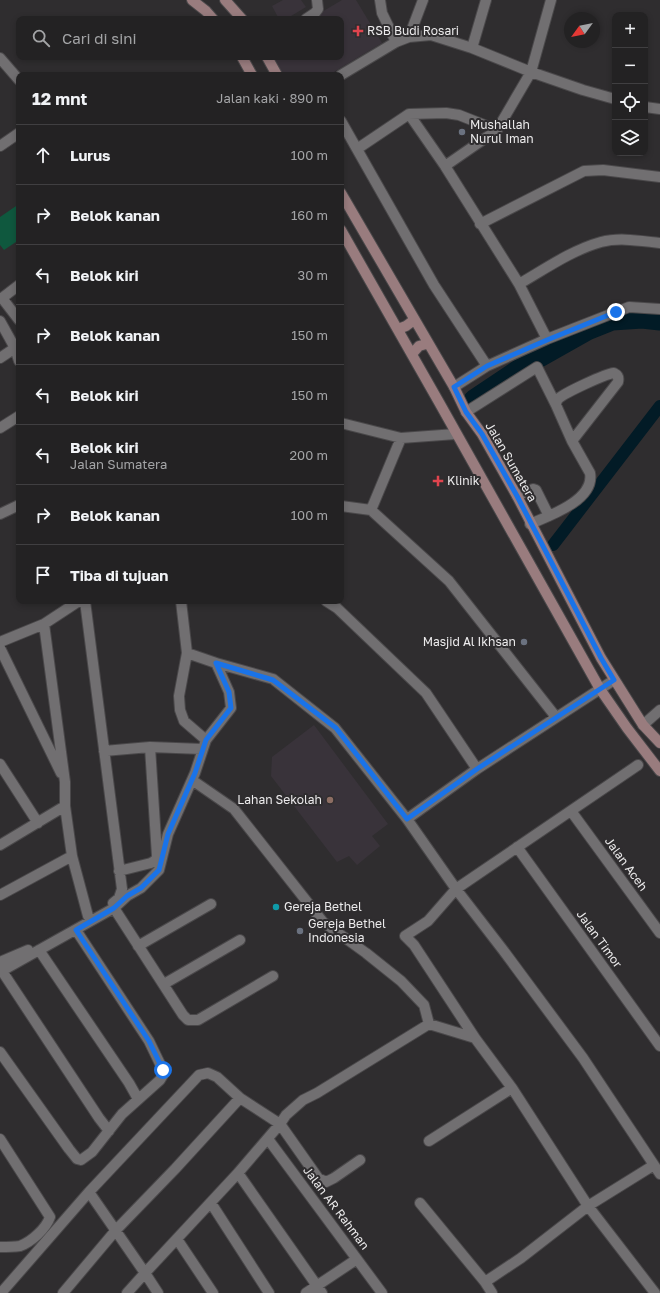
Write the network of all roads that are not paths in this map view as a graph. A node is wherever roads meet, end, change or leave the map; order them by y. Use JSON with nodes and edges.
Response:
{"nodes":[{"id":1,"x":225,"y":0,"type":"edge"},
{"id":2,"x":317,"y":0,"type":"edge"},
{"id":3,"x":380,"y":0,"type":"edge"},
{"id":4,"x":423,"y":0,"type":"edge"},
{"id":5,"x":486,"y":0,"type":"edge"},
{"id":6,"x":551,"y":0,"type":"edge"},
{"id":7,"x":197,"y":2,"type":"edge"},
{"id":8,"x":210,"y":16,"type":"edge"},
{"id":9,"x":239,"y":16,"type":"edge"},
{"id":10,"x":310,"y":16,"type":"edge"},
{"id":11,"x":409,"y":37,"type":"junction"},
{"id":12,"x":396,"y":42,"type":"junction"},
{"id":13,"x":472,"y":48,"type":"junction"},
{"id":14,"x":0,"y":58,"type":"edge"},
{"id":15,"x":244,"y":60,"type":"edge"},
{"id":16,"x":269,"y":60,"type":"edge"},
{"id":17,"x":250,"y":72,"type":"edge"},
{"id":18,"x":275,"y":72,"type":"edge"},
{"id":19,"x":531,"y":72,"type":"junction"},
{"id":20,"x":344,"y":73,"type":"edge"},
{"id":21,"x":16,"y":77,"type":"edge"},
{"id":22,"x":612,"y":98,"type":"edge"},
{"id":23,"x":648,"y":107,"type":"edge"},
{"id":24,"x":660,"y":110,"type":"edge"},
{"id":25,"x":409,"y":114,"type":"junction"},
{"id":26,"x":344,"y":126,"type":"edge"},
{"id":27,"x":497,"y":130,"type":"junction"},
{"id":28,"x":16,"y":135,"type":"edge"},
{"id":29,"x":0,"y":146,"type":"edge"},
{"id":30,"x":357,"y":149,"type":"junction"},
{"id":31,"x":445,"y":166,"type":"junction"},
{"id":32,"x":660,"y":177,"type":"edge"},
{"id":33,"x":344,"y":198,"type":"edge"},
{"id":34,"x":480,"y":224,"type":"junction"},
{"id":35,"x":344,"y":235,"type":"edge"},
{"id":36,"x":660,"y":243,"type":"edge"},
{"id":37,"x":519,"y":284,"type":"junction"},
{"id":38,"x":16,"y":287,"type":"edge"},
{"id":39,"x":1,"y":298,"type":"edge"},
{"id":40,"x":660,"y":309,"type":"edge"},
{"id":41,"x":16,"y":316,"type":"edge"},
{"id":42,"x":414,"y":320,"type":"junction"},
{"id":43,"x":0,"y":321,"type":"edge"},
{"id":44,"x":398,"y":329,"type":"junction"},
{"id":45,"x":547,"y":340,"type":"junction"},
{"id":46,"x":16,"y":343,"type":"edge"},
{"id":47,"x":16,"y":345,"type":"edge"},
{"id":48,"x":429,"y":345,"type":"junction"},
{"id":49,"x":412,"y":354,"type":"junction"},
{"id":50,"x":0,"y":358,"type":"edge"},
{"id":51,"x":487,"y":366,"type":"junction"},
{"id":52,"x":454,"y":387,"type":"junction"},
{"id":53,"x":556,"y":405,"type":"junction"},
{"id":54,"x":466,"y":412,"type":"junction"},
{"id":55,"x":16,"y":418,"type":"edge"},
{"id":56,"x":344,"y":424,"type":"edge"},
{"id":57,"x":0,"y":428,"type":"edge"},
{"id":58,"x":456,"y":434,"type":"junction"},
{"id":59,"x":401,"y":438,"type":"junction"},
{"id":60,"x":572,"y":441,"type":"junction"},
{"id":61,"x":517,"y":496,"type":"junction"},
{"id":62,"x":16,"y":506,"type":"edge"},
{"id":63,"x":344,"y":506,"type":"edge"},
{"id":64,"x":371,"y":510,"type":"junction"},
{"id":65,"x":0,"y":514,"type":"edge"},
{"id":66,"x":549,"y":516,"type":"junction"},
{"id":67,"x":530,"y":524,"type":"junction"},
{"id":68,"x":74,"y":604,"type":"edge"},
{"id":69,"x":85,"y":604,"type":"edge"},
{"id":70,"x":181,"y":604,"type":"edge"},
{"id":71,"x":330,"y":604,"type":"edge"},
{"id":72,"x":44,"y":624,"type":"junction"},
{"id":73,"x":0,"y":642,"type":"edge"},
{"id":74,"x":0,"y":648,"type":"edge"},
{"id":75,"x":187,"y":653,"type":"junction"},
{"id":76,"x":216,"y":663,"type":"junction"},
{"id":77,"x":614,"y":680,"type":"junction"},
{"id":78,"x":600,"y":689,"type":"junction"},
{"id":79,"x":660,"y":710,"type":"edge"},
{"id":80,"x":556,"y":717,"type":"junction"},
{"id":81,"x":643,"y":725,"type":"junction"},
{"id":82,"x":660,"y":743,"type":"edge"},
{"id":83,"x":204,"y":744,"type":"junction"},
{"id":84,"x":150,"y":747,"type":"junction"},
{"id":85,"x":104,"y":751,"type":"junction"},
{"id":86,"x":0,"y":764,"type":"edge"},
{"id":87,"x":638,"y":765,"type":"dead end"},
{"id":88,"x":477,"y":769,"type":"junction"},
{"id":89,"x":660,"y":771,"type":"edge"},
{"id":90,"x":192,"y":780,"type":"junction"},
{"id":91,"x":65,"y":782,"type":"junction"},
{"id":92,"x":65,"y":806,"type":"junction"},
{"id":93,"x":571,"y":811,"type":"junction"},
{"id":94,"x":407,"y":819,"type":"junction"},
{"id":95,"x":38,"y":823,"type":"junction"},
{"id":96,"x":0,"y":845,"type":"edge"},
{"id":97,"x":517,"y":847,"type":"junction"},
{"id":98,"x":72,"y":856,"type":"junction"},
{"id":99,"x":119,"y":871,"type":"junction"},
{"id":100,"x":456,"y":889,"type":"junction"},
{"id":101,"x":0,"y":895,"type":"edge"},
{"id":102,"x":211,"y":904,"type":"dead end"},
{"id":103,"x":114,"y":908,"type":"junction"},
{"id":104,"x":88,"y":916,"type":"junction"},
{"id":105,"x":76,"y":930,"type":"junction"},
{"id":106,"x":660,"y":933,"type":"edge"},
{"id":107,"x":240,"y":940,"type":"dead end"},
{"id":108,"x":138,"y":946,"type":"junction"},
{"id":109,"x":39,"y":950,"type":"junction"},
{"id":110,"x":1,"y":969,"type":"edge"},
{"id":111,"x":273,"y":976,"type":"dead end"},
{"id":112,"x":164,"y":984,"type":"junction"},
{"id":113,"x":429,"y":1024,"type":"junction"},
{"id":114,"x":475,"y":1038,"type":"junction"},
{"id":115,"x":660,"y":1046,"type":"edge"},
{"id":116,"x":0,"y":1052,"type":"edge"},
{"id":117,"x":512,"y":1088,"type":"junction"},
{"id":118,"x":240,"y":1098,"type":"junction"},
{"id":119,"x":138,"y":1099,"type":"junction"},
{"id":120,"x":280,"y":1124,"type":"junction"},
{"id":121,"x":109,"y":1131,"type":"junction"},
{"id":122,"x":0,"y":1139,"type":"edge"},
{"id":123,"x":268,"y":1139,"type":"junction"},
{"id":124,"x":429,"y":1141,"type":"dead end"},
{"id":125,"x":360,"y":1160,"type":"dead end"},
{"id":126,"x":657,"y":1169,"type":"edge"},
{"id":127,"x":238,"y":1174,"type":"junction"},
{"id":128,"x":89,"y":1192,"type":"junction"},
{"id":129,"x":211,"y":1203,"type":"junction"},
{"id":130,"x":420,"y":1203,"type":"dead end"},
{"id":131,"x":588,"y":1206,"type":"junction"},
{"id":132,"x":116,"y":1230,"type":"junction"},
{"id":133,"x":177,"y":1239,"type":"junction"},
{"id":134,"x":0,"y":1247,"type":"edge"},
{"id":135,"x":358,"y":1259,"type":"junction"},
{"id":136,"x":145,"y":1272,"type":"junction"},
{"id":137,"x":485,"y":1282,"type":"junction"},
{"id":138,"x":319,"y":1289,"type":"edge"},
{"id":139,"x":2,"y":1293,"type":"edge"},
{"id":140,"x":63,"y":1293,"type":"edge"},
{"id":141,"x":127,"y":1293,"type":"edge"},
{"id":142,"x":158,"y":1293,"type":"edge"},
{"id":143,"x":214,"y":1293,"type":"edge"},
{"id":144,"x":269,"y":1293,"type":"edge"},
{"id":145,"x":306,"y":1293,"type":"edge"},
{"id":146,"x":382,"y":1293,"type":"edge"},
{"id":147,"x":492,"y":1293,"type":"edge"},
{"id":148,"x":655,"y":1293,"type":"edge"}],
"edges":[{"from":1,"to":9,"type":"main road"},
{"from":2,"to":10,"type":"street"},
{"from":3,"to":12,"type":"street"},
{"from":4,"to":11,"type":"street"},
{"from":5,"to":13,"type":"street"},
{"from":6,"to":19,"type":"street"},
{"from":7,"to":8,"type":"main road"},
{"from":11,"to":12,"type":"street"},
{"from":11,"to":13,"type":"street"},
{"from":12,"to":20,"type":"street"},
{"from":13,"to":19,"type":"street"},
{"from":14,"to":21,"type":"street"},
{"from":15,"to":17,"type":"main road"},
{"from":16,"to":18,"type":"main road"},
{"from":19,"to":22,"type":"street"},
{"from":19,"to":27,"type":"street"},
{"from":23,"to":24,"type":"street"},
{"from":25,"to":27,"type":"street"},
{"from":25,"to":30,"type":"street"},
{"from":25,"to":31,"type":"street"},
{"from":26,"to":30,"type":"street"},
{"from":27,"to":31,"type":"street"},
{"from":28,"to":29,"type":"street"},
{"from":30,"to":51,"type":"street"},
{"from":31,"to":34,"type":"street"},
{"from":32,"to":34,"type":"street"},
{"from":33,"to":42,"type":"main road","name":"Jalan Sumatera"},
{"from":34,"to":37,"type":"street"},
{"from":35,"to":44,"type":"main road"},
{"from":36,"to":37,"type":"street"},
{"from":37,"to":45,"type":"street"},
{"from":38,"to":39,"type":"street"},
{"from":39,"to":41,"type":"street"},
{"from":40,"to":45,"type":"street"},
{"from":42,"to":44,"type":"main road"},
{"from":42,"to":48,"type":"main road","name":"Jalan Sumatera"},
{"from":43,"to":46,"type":"street"},
{"from":44,"to":49,"type":"main road"},
{"from":45,"to":51,"type":"street"},
{"from":47,"to":50,"type":"street"},
{"from":48,"to":49,"type":"main road"},
{"from":48,"to":52,"type":"main road","name":"Jalan Sumatera"},
{"from":49,"to":58,"type":"main road"},
{"from":51,"to":52,"type":"street"},
{"from":52,"to":54,"type":"main road","name":"Jalan Sumatera"},
{"from":53,"to":54,"type":"street"},
{"from":53,"to":60,"type":"street"},
{"from":53,"to":60,"type":"street"},
{"from":54,"to":61,"type":"main road","name":"Jalan Sumatera"},
{"from":55,"to":57,"type":"street"},
{"from":56,"to":59,"type":"street"},
{"from":58,"to":59,"type":"street"},
{"from":58,"to":78,"type":"main road"},
{"from":59,"to":64,"type":"street"},
{"from":60,"to":66,"type":"street"},
{"from":61,"to":66,"type":"street"},
{"from":61,"to":67,"type":"main road","name":"Jalan Sumatera"},
{"from":62,"to":65,"type":"street"},
{"from":63,"to":64,"type":"street"},
{"from":64,"to":80,"type":"street"},
{"from":66,"to":67,"type":"street"},
{"from":67,"to":77,"type":"main road","name":"Jalan Sumatera"},
{"from":68,"to":72,"type":"street"},
{"from":69,"to":85,"type":"street"},
{"from":70,"to":75,"type":"street"},
{"from":71,"to":88,"type":"street"},
{"from":72,"to":73,"type":"street"},
{"from":72,"to":91,"type":"street"},
{"from":74,"to":91,"type":"street"},
{"from":75,"to":76,"type":"street"},
{"from":75,"to":83,"type":"street"},
{"from":76,"to":83,"type":"street"},
{"from":76,"to":94,"type":"street"},
{"from":77,"to":78,"type":"street"},
{"from":77,"to":81,"type":"main road","name":"Jalan Sumatera"},
{"from":78,"to":80,"type":"street"},
{"from":78,"to":89,"type":"main road"},
{"from":79,"to":81,"type":"street"},
{"from":80,"to":88,"type":"street"},
{"from":81,"to":82,"type":"main road","name":"Jalan Sumatera"},
{"from":83,"to":84,"type":"street"},
{"from":83,"to":90,"type":"street"},
{"from":84,"to":85,"type":"street"},
{"from":84,"to":99,"type":"street"},
{"from":85,"to":99,"type":"street"},
{"from":86,"to":95,"type":"street"},
{"from":87,"to":93,"type":"street"},
{"from":88,"to":94,"type":"street"},
{"from":90,"to":103,"type":"street"},
{"from":90,"to":113,"type":"street"},
{"from":91,"to":92,"type":"street"},
{"from":92,"to":95,"type":"street"},
{"from":92,"to":98,"type":"street"},
{"from":93,"to":97,"type":"street"},
{"from":93,"to":106,"type":"street","name":"Jalan Aceh"},
{"from":94,"to":100,"type":"street"},
{"from":95,"to":96,"type":"street"},
{"from":97,"to":100,"type":"street"},
{"from":97,"to":115,"type":"street","name":"Jalan Timor"},
{"from":98,"to":101,"type":"street"},
{"from":98,"to":104,"type":"street"},
{"from":99,"to":104,"type":"street"},
{"from":100,"to":114,"type":"street"},
{"from":100,"to":126,"type":"street"},
{"from":102,"to":108,"type":"street"},
{"from":103,"to":105,"type":"street"},
{"from":103,"to":108,"type":"street"},
{"from":104,"to":110,"type":"street"},
{"from":105,"to":109,"type":"street"},
{"from":105,"to":119,"type":"street"},
{"from":107,"to":112,"type":"street"},
{"from":108,"to":112,"type":"street"},
{"from":109,"to":110,"type":"street"},
{"from":109,"to":119,"type":"street"},
{"from":110,"to":121,"type":"street"},
{"from":111,"to":112,"type":"street"},
{"from":113,"to":114,"type":"street"},
{"from":113,"to":120,"type":"street"},
{"from":114,"to":117,"type":"street"},
{"from":116,"to":121,"type":"street"},
{"from":117,"to":124,"type":"street"},
{"from":117,"to":131,"type":"street"},
{"from":118,"to":120,"type":"street"},
{"from":118,"to":128,"type":"street"},
{"from":118,"to":132,"type":"street"},
{"from":119,"to":121,"type":"street"},
{"from":120,"to":123,"type":"street"},
{"from":120,"to":125,"type":"street"},
{"from":122,"to":134,"type":"street"},
{"from":123,"to":127,"type":"street"},
{"from":123,"to":135,"type":"street","name":"Jalan AR Rahman"},
{"from":126,"to":131,"type":"street"},
{"from":127,"to":129,"type":"street"},
{"from":127,"to":138,"type":"street"},
{"from":128,"to":132,"type":"street"},
{"from":128,"to":139,"type":"street"},
{"from":129,"to":133,"type":"street"},
{"from":129,"to":144,"type":"street"},
{"from":130,"to":137,"type":"street"},
{"from":131,"to":137,"type":"street"},
{"from":131,"to":148,"type":"street"},
{"from":132,"to":136,"type":"street"},
{"from":132,"to":140,"type":"street"},
{"from":133,"to":136,"type":"street"},
{"from":133,"to":143,"type":"street"},
{"from":135,"to":138,"type":"street"},
{"from":135,"to":146,"type":"street","name":"Jalan AR Rahman"},
{"from":136,"to":141,"type":"street"},
{"from":136,"to":142,"type":"street"},
{"from":137,"to":147,"type":"street"},
{"from":138,"to":145,"type":"street"}]}
